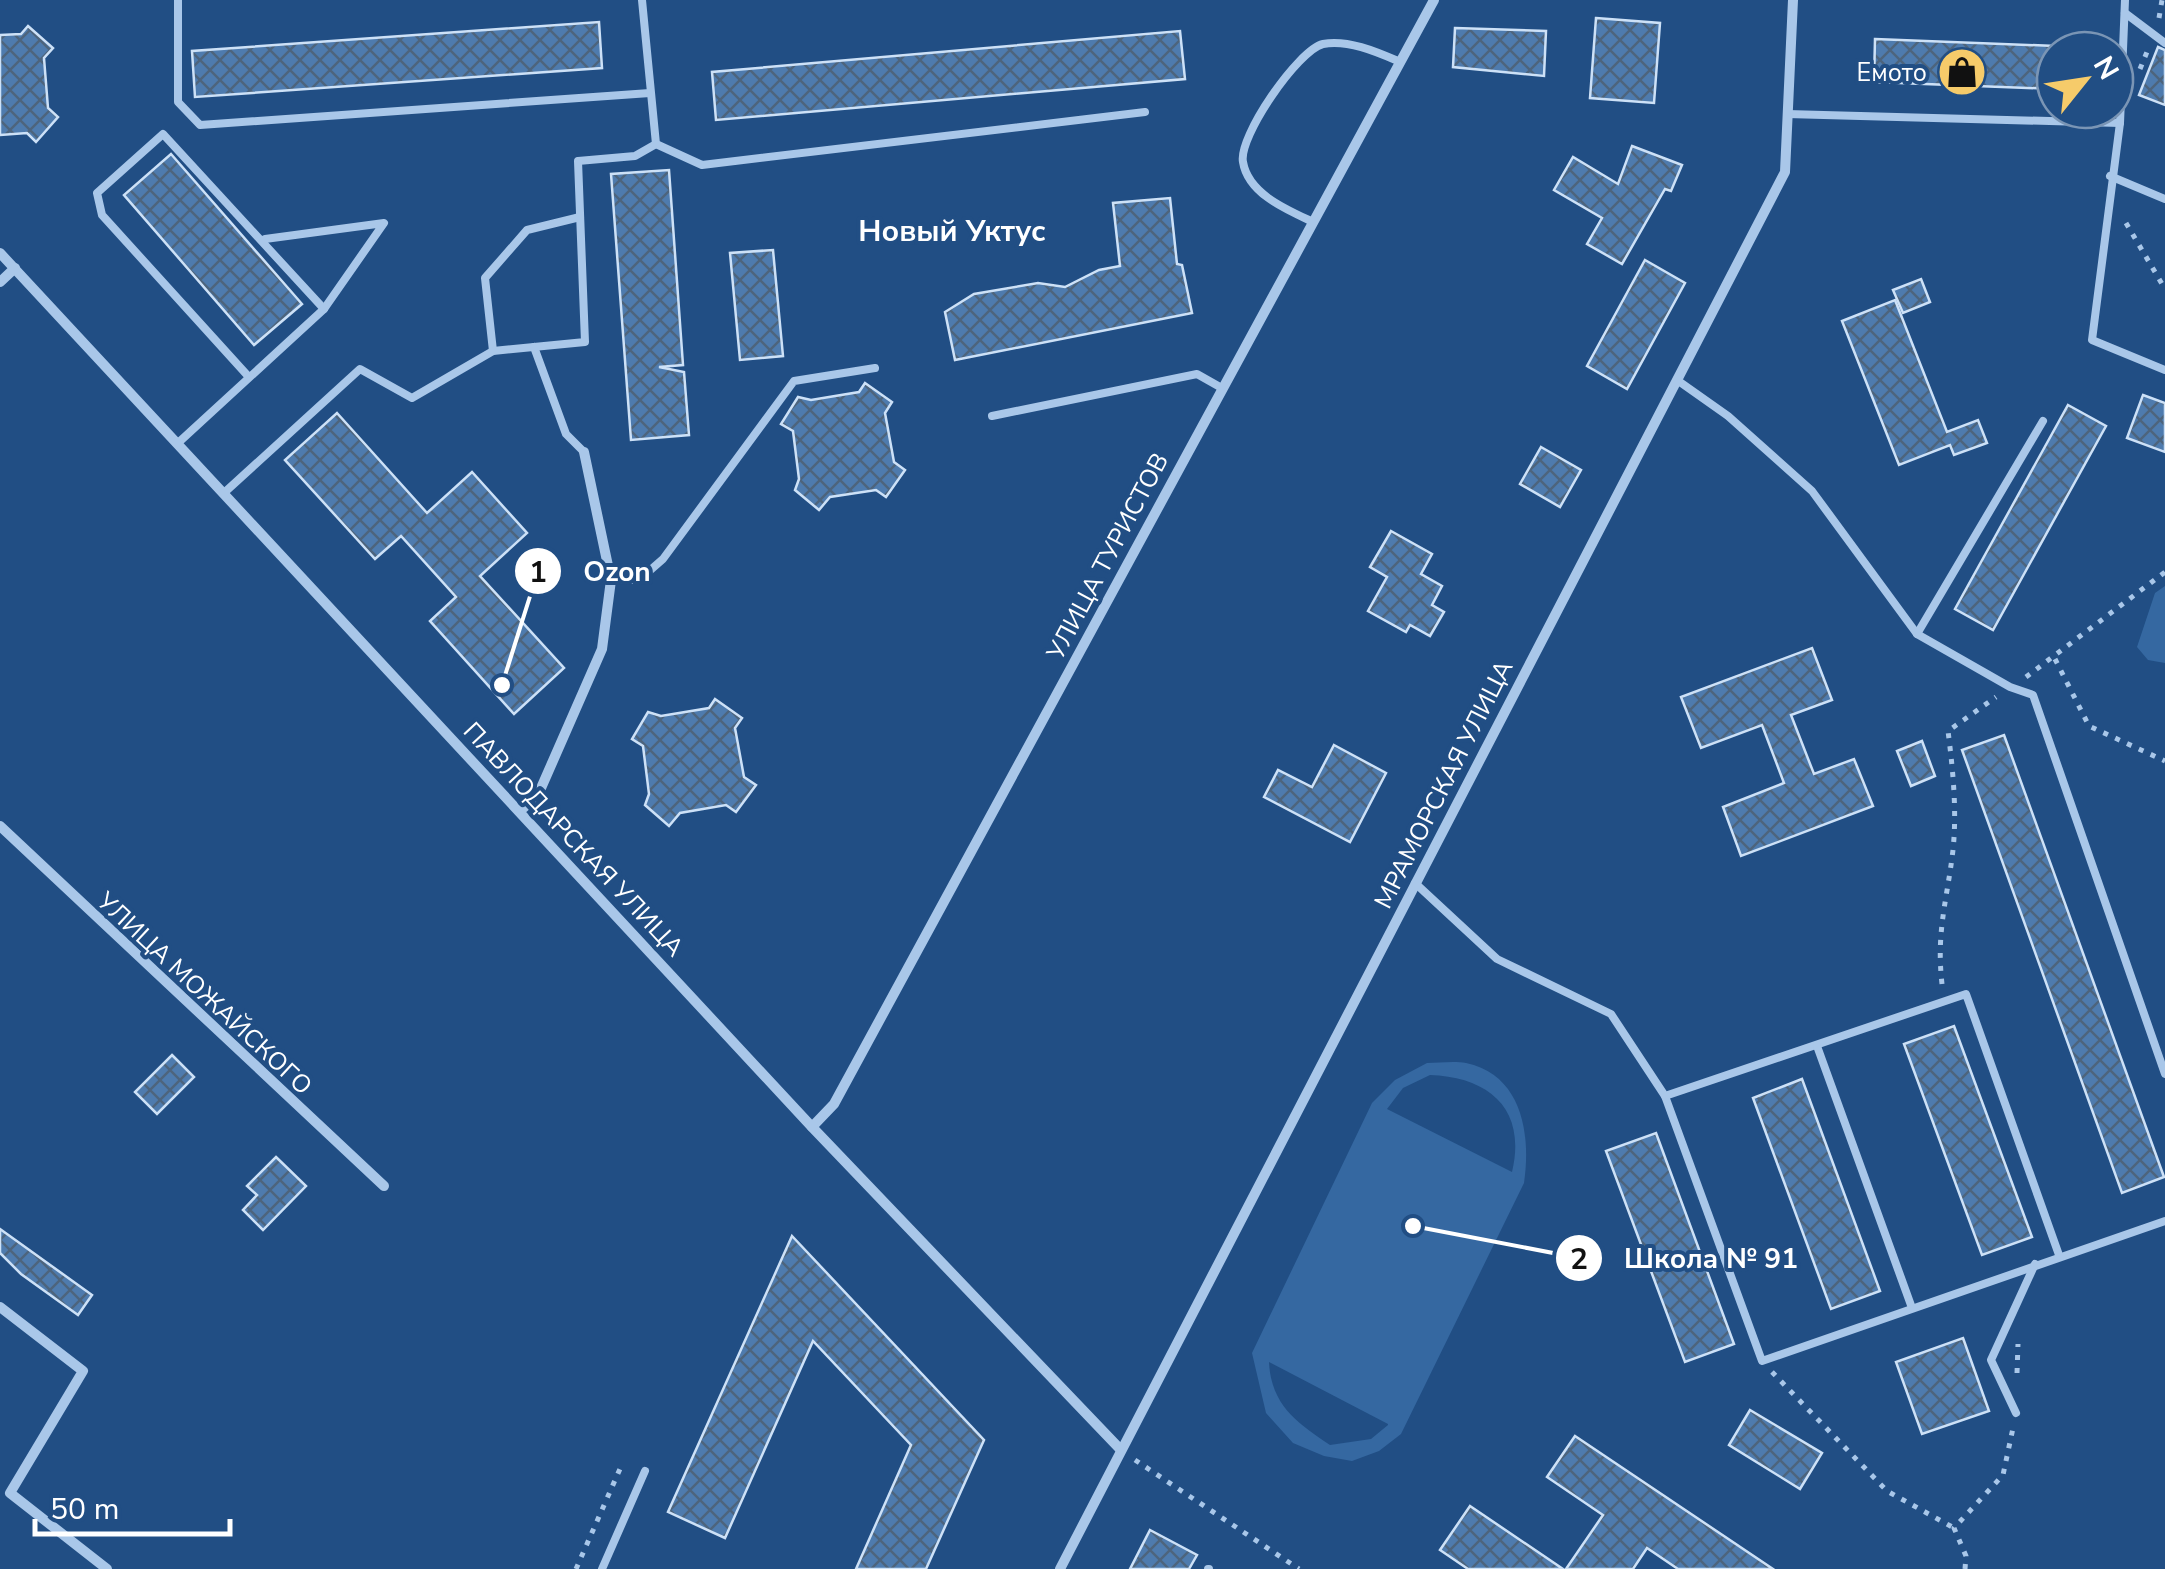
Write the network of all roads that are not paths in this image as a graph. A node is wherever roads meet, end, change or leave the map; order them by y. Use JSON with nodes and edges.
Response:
{"nodes":[{"id":1,"x":178,"y":0,"type":"edge"},
{"id":2,"x":642,"y":0,"type":"edge"},
{"id":3,"x":1434,"y":0,"type":"edge"},
{"id":4,"x":1793,"y":0,"type":"edge"},
{"id":5,"x":2125,"y":0,"type":"edge"},
{"id":6,"x":2126,"y":13,"type":"junction"},
{"id":7,"x":2125,"y":30,"type":"edge"},
{"id":8,"x":2165,"y":43,"type":"edge"},
{"id":9,"x":1398,"y":61,"type":"junction"},
{"id":10,"x":650,"y":93,"type":"junction"},
{"id":11,"x":1145,"y":112,"type":"dead end"},
{"id":12,"x":1787,"y":114,"type":"junction"},
{"id":13,"x":2035,"y":120,"type":"edge"},
{"id":14,"x":2119,"y":130,"type":"edge"},
{"id":15,"x":656,"y":144,"type":"junction"},
{"id":16,"x":2110,"y":176,"type":"junction"},
{"id":17,"x":2165,"y":199,"type":"edge"},
{"id":18,"x":580,"y":217,"type":"junction"},
{"id":19,"x":1310,"y":221,"type":"junction"},
{"id":20,"x":265,"y":240,"type":"junction"},
{"id":21,"x":0,"y":253,"type":"edge"},
{"id":22,"x":15,"y":268,"type":"junction"},
{"id":23,"x":0,"y":282,"type":"edge"},
{"id":24,"x":324,"y":308,"type":"junction"},
{"id":25,"x":534,"y":347,"type":"junction"},
{"id":26,"x":493,"y":351,"type":"junction"},
{"id":27,"x":875,"y":368,"type":"dead end"},
{"id":28,"x":2165,"y":370,"type":"edge"},
{"id":29,"x":248,"y":376,"type":"junction"},
{"id":30,"x":1677,"y":380,"type":"junction"},
{"id":31,"x":1220,"y":388,"type":"junction"},
{"id":32,"x":992,"y":416,"type":"dead end"},
{"id":33,"x":2043,"y":421,"type":"dead end"},
{"id":34,"x":178,"y":443,"type":"junction"},
{"id":35,"x":584,"y":452,"type":"joint"},
{"id":36,"x":225,"y":492,"type":"junction"},
{"id":37,"x":611,"y":580,"type":"junction"},
{"id":38,"x":1917,"y":634,"type":"junction"},
{"id":39,"x":521,"y":810,"type":"junction"},
{"id":40,"x":0,"y":826,"type":"edge"},
{"id":41,"x":1415,"y":883,"type":"junction"},
{"id":42,"x":1818,"y":1046,"type":"junction"},
{"id":43,"x":2165,"y":1074,"type":"edge"},
{"id":44,"x":1665,"y":1096,"type":"junction"},
{"id":45,"x":812,"y":1128,"type":"junction"},
{"id":46,"x":384,"y":1186,"type":"dead end"},
{"id":47,"x":2165,"y":1221,"type":"edge"},
{"id":48,"x":2059,"y":1256,"type":"junction"},
{"id":49,"x":2035,"y":1264,"type":"junction"},
{"id":50,"x":0,"y":1307,"type":"edge"},
{"id":51,"x":1912,"y":1308,"type":"junction"},
{"id":52,"x":2016,"y":1413,"type":"dead end"},
{"id":53,"x":1120,"y":1450,"type":"junction"},
{"id":54,"x":645,"y":1471,"type":"dead end"},
{"id":55,"x":107,"y":1569,"type":"edge"},
{"id":56,"x":602,"y":1569,"type":"edge"},
{"id":57,"x":1060,"y":1569,"type":"edge"}],
"edges":[{"from":1,"to":10,"type":"lane"},
{"from":2,"to":10,"type":"lane"},
{"from":3,"to":9,"type":"street","name":"УЛИЦА ТУРИСТОВ"},
{"from":4,"to":12,"type":"street","name":"МРАМОРСКАЯ УЛИЦА"},
{"from":5,"to":6,"type":"lane"},
{"from":6,"to":7,"type":"lane"},
{"from":6,"to":8,"type":"lane"},
{"from":9,"to":19,"type":"street","name":"УЛИЦА ТУРИСТОВ"},
{"from":9,"to":19,"type":"lane"},
{"from":10,"to":15,"type":"lane"},
{"from":11,"to":15,"type":"lane"},
{"from":12,"to":13,"type":"lane"},
{"from":12,"to":30,"type":"street","name":"МРАМОРСКАЯ УЛИЦА"},
{"from":14,"to":16,"type":"lane"},
{"from":15,"to":18,"type":"lane"},
{"from":16,"to":17,"type":"lane"},
{"from":16,"to":28,"type":"lane"},
{"from":18,"to":25,"type":"lane"},
{"from":18,"to":26,"type":"lane"},
{"from":19,"to":31,"type":"street","name":"УЛИЦА ТУРИСТОВ"},
{"from":20,"to":24,"type":"lane"},
{"from":20,"to":24,"type":"lane"},
{"from":20,"to":29,"type":"lane"},
{"from":21,"to":22,"type":"street","name":"ПАВЛОДАРСКАЯ УЛИЦА"},
{"from":22,"to":23,"type":"street"},
{"from":22,"to":34,"type":"street","name":"ПАВЛОДАРСКАЯ УЛИЦА"},
{"from":24,"to":29,"type":"lane"},
{"from":25,"to":26,"type":"lane"},
{"from":25,"to":35,"type":"lane"},
{"from":26,"to":36,"type":"lane"},
{"from":27,"to":37,"type":"lane"},
{"from":29,"to":34,"type":"lane"},
{"from":30,"to":38,"type":"lane"},
{"from":30,"to":41,"type":"street","name":"МРАМОРСКАЯ УЛИЦА"},
{"from":31,"to":32,"type":"lane"},
{"from":31,"to":45,"type":"street","name":"УЛИЦА ТУРИСТОВ"},
{"from":33,"to":38,"type":"lane"},
{"from":34,"to":36,"type":"street","name":"ПАВЛОДАРСКАЯ УЛИЦА"},
{"from":35,"to":37,"type":"street"},
{"from":36,"to":39,"type":"street","name":"ПАВЛОДАРСКАЯ УЛИЦА"},
{"from":37,"to":39,"type":"street"},
{"from":38,"to":43,"type":"lane"},
{"from":39,"to":45,"type":"street","name":"ПАВЛОДАРСКАЯ УЛИЦА"},
{"from":40,"to":46,"type":"street","name":"УЛИЦА МОЖАЙСКОГО"},
{"from":41,"to":44,"type":"lane"},
{"from":41,"to":53,"type":"street","name":"МРАМОРСКАЯ УЛИЦА"},
{"from":42,"to":44,"type":"lane"},
{"from":42,"to":48,"type":"lane"},
{"from":42,"to":51,"type":"lane"},
{"from":44,"to":51,"type":"lane"},
{"from":45,"to":53,"type":"street","name":"ПАВЛОДАРСКАЯ УЛИЦА"},
{"from":47,"to":48,"type":"lane"},
{"from":48,"to":49,"type":"lane"},
{"from":49,"to":51,"type":"lane"},
{"from":49,"to":52,"type":"lane"},
{"from":50,"to":55,"type":"street"},
{"from":53,"to":57,"type":"street","name":"МРАМОРСКАЯ УЛИЦА"},
{"from":54,"to":56,"type":"lane"}]}
